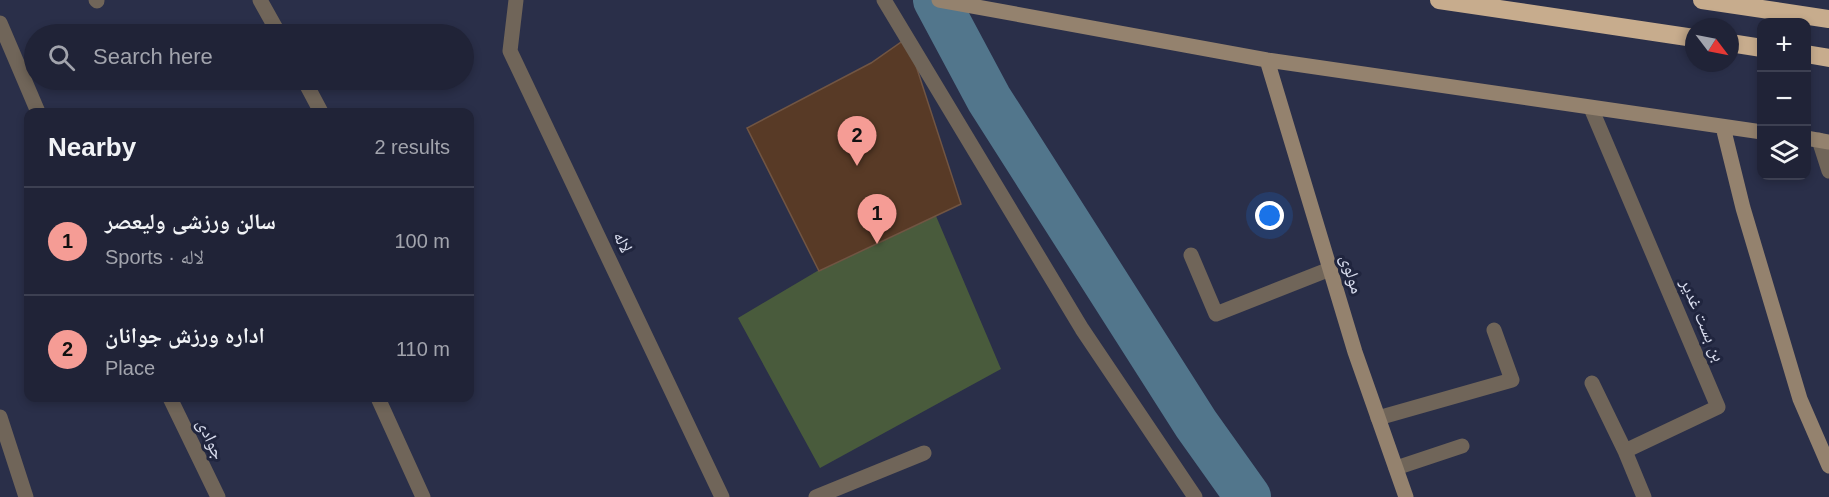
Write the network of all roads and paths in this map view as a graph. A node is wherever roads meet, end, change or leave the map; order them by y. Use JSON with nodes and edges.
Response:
{"nodes":[{"id":1,"x":260,"y":0,"type":"edge"},
{"id":2,"x":516,"y":0,"type":"edge"},
{"id":3,"x":884,"y":0,"type":"edge"},
{"id":4,"x":939,"y":0,"type":"edge"},
{"id":5,"x":1439,"y":0,"type":"edge"},
{"id":6,"x":1702,"y":0,"type":"edge"},
{"id":7,"x":1829,"y":19,"type":"edge"},
{"id":8,"x":0,"y":23,"type":"edge"},
{"id":9,"x":273,"y":24,"type":"edge"},
{"id":10,"x":1685,"y":37,"type":"edge"},
{"id":11,"x":1739,"y":44,"type":"edge"},
{"id":12,"x":1757,"y":47,"type":"edge"},
{"id":13,"x":1811,"y":55,"type":"edge"},
{"id":14,"x":1829,"y":58,"type":"edge"},
{"id":15,"x":1267,"y":60,"type":"junction"},
{"id":16,"x":24,"y":79,"type":"edge"},
{"id":17,"x":29,"y":90,"type":"edge"},
{"id":18,"x":309,"y":90,"type":"edge"},
{"id":19,"x":36,"y":108,"type":"edge"},
{"id":20,"x":319,"y":108,"type":"edge"},
{"id":21,"x":1591,"y":108,"type":"junction"},
{"id":22,"x":1723,"y":127,"type":"junction"},
{"id":23,"x":1757,"y":131,"type":"edge"},
{"id":24,"x":1818,"y":140,"type":"edge"},
{"id":25,"x":1829,"y":171,"type":"edge"},
{"id":26,"x":1191,"y":255,"type":"dead end"},
{"id":27,"x":1330,"y":269,"type":"junction"},
{"id":28,"x":1494,"y":330,"type":"dead end"},
{"id":29,"x":1592,"y":383,"type":"dead end"},
{"id":30,"x":172,"y":402,"type":"edge"},
{"id":31,"x":380,"y":402,"type":"edge"},
{"id":32,"x":0,"y":417,"type":"edge"},
{"id":33,"x":1378,"y":418,"type":"junction"},
{"id":34,"x":1462,"y":446,"type":"dead end"},
{"id":35,"x":1625,"y":451,"type":"junction"},
{"id":36,"x":924,"y":453,"type":"dead end"},
{"id":37,"x":1829,"y":466,"type":"edge"},
{"id":38,"x":1396,"y":468,"type":"junction"},
{"id":39,"x":26,"y":497,"type":"edge"},
{"id":40,"x":218,"y":497,"type":"edge"},
{"id":41,"x":423,"y":497,"type":"edge"},
{"id":42,"x":722,"y":497,"type":"edge"},
{"id":43,"x":816,"y":497,"type":"edge"},
{"id":44,"x":1195,"y":497,"type":"edge"},
{"id":45,"x":1406,"y":497,"type":"edge"},
{"id":46,"x":1644,"y":497,"type":"edge"}],
"edges":[{"from":1,"to":9,"type":"street"},
{"from":2,"to":42,"type":"street","name":"لاله"},
{"from":3,"to":44,"type":"street"},
{"from":4,"to":15,"type":"street"},
{"from":5,"to":10,"type":"highway"},
{"from":6,"to":7,"type":"highway"},
{"from":8,"to":16,"type":"street"},
{"from":11,"to":12,"type":"highway"},
{"from":13,"to":14,"type":"highway"},
{"from":15,"to":21,"type":"street"},
{"from":15,"to":27,"type":"street","name":"مولوی"},
{"from":17,"to":19,"type":"street"},
{"from":18,"to":20,"type":"street"},
{"from":21,"to":22,"type":"street"},
{"from":21,"to":35,"type":"street","name":"بن بست غدیر"},
{"from":22,"to":23,"type":"street"},
{"from":22,"to":37,"type":"street"},
{"from":24,"to":25,"type":"street"},
{"from":26,"to":27,"type":"street"},
{"from":27,"to":33,"type":"street","name":"مولوی"},
{"from":28,"to":33,"type":"street"},
{"from":29,"to":35,"type":"street"},
{"from":30,"to":40,"type":"street","name":"جوادی"},
{"from":31,"to":41,"type":"street"},
{"from":32,"to":39,"type":"street"},
{"from":33,"to":38,"type":"street","name":"مولوی"},
{"from":34,"to":38,"type":"street"},
{"from":35,"to":46,"type":"street"},
{"from":36,"to":43,"type":"street"},
{"from":38,"to":45,"type":"street","name":"مولوی"}]}
